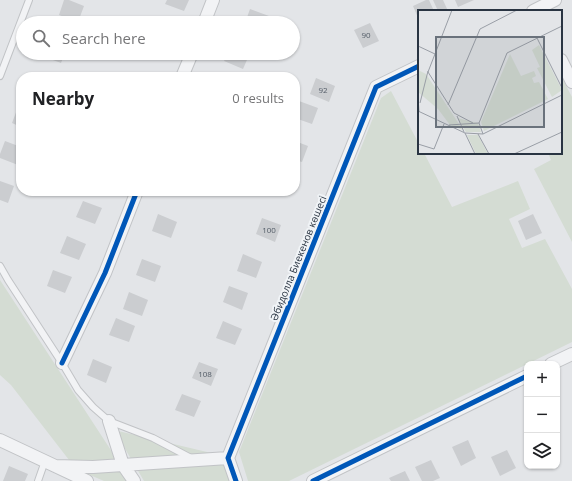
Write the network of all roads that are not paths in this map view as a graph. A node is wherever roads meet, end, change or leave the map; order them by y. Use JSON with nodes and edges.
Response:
{"nodes":[{"id":1,"x":29,"y":0,"type":"edge"},
{"id":2,"x":213,"y":0,"type":"edge"},
{"id":3,"x":556,"y":0,"type":"edge"},
{"id":4,"x":535,"y":10,"type":"edge"},
{"id":5,"x":23,"y":16,"type":"edge"},
{"id":6,"x":207,"y":16,"type":"edge"},
{"id":7,"x":16,"y":34,"type":"edge"},
{"id":8,"x":189,"y":60,"type":"edge"},
{"id":9,"x":562,"y":62,"type":"edge"},
{"id":10,"x":418,"y":66,"type":"edge"},
{"id":11,"x":184,"y":72,"type":"edge"},
{"id":12,"x":0,"y":76,"type":"edge"},
{"id":13,"x":572,"y":82,"type":"edge"},
{"id":14,"x":134,"y":196,"type":"edge"},
{"id":15,"x":0,"y":266,"type":"edge"},
{"id":16,"x":572,"y":354,"type":"edge"},
{"id":17,"x":557,"y":361,"type":"edge"},
{"id":18,"x":62,"y":363,"type":"junction"},
{"id":19,"x":524,"y":377,"type":"edge"},
{"id":20,"x":109,"y":421,"type":"junction"},
{"id":21,"x":0,"y":440,"type":"edge"},
{"id":22,"x":228,"y":458,"type":"junction"},
{"id":23,"x":195,"y":460,"type":"junction"},
{"id":24,"x":50,"y":464,"type":"junction"},
{"id":25,"x":123,"y":465,"type":"junction"},
{"id":26,"x":38,"y":481,"type":"edge"},
{"id":27,"x":87,"y":481,"type":"edge"},
{"id":28,"x":134,"y":481,"type":"edge"},
{"id":29,"x":236,"y":481,"type":"edge"},
{"id":30,"x":313,"y":481,"type":"edge"}],
"edges":[{"from":1,"to":5,"type":"lane"},
{"from":2,"to":6,"type":"street"},
{"from":3,"to":4,"type":"street"},
{"from":7,"to":12,"type":"lane"},
{"from":8,"to":11,"type":"street"},
{"from":9,"to":13,"type":"street"},
{"from":10,"to":22,"type":"street","name":"Әбидолла Биекенов көшесі"},
{"from":14,"to":18,"type":"street"},
{"from":15,"to":18,"type":"lane"},
{"from":16,"to":17,"type":"street"},
{"from":18,"to":20,"type":"lane"},
{"from":19,"to":30,"type":"street"},
{"from":20,"to":23,"type":"lane"},
{"from":20,"to":25,"type":"street"},
{"from":21,"to":24,"type":"street"},
{"from":22,"to":23,"type":"street"},
{"from":22,"to":29,"type":"street"},
{"from":23,"to":25,"type":"street"},
{"from":24,"to":25,"type":"street"},
{"from":24,"to":26,"type":"lane"},
{"from":24,"to":27,"type":"street"},
{"from":25,"to":28,"type":"street"}]}
